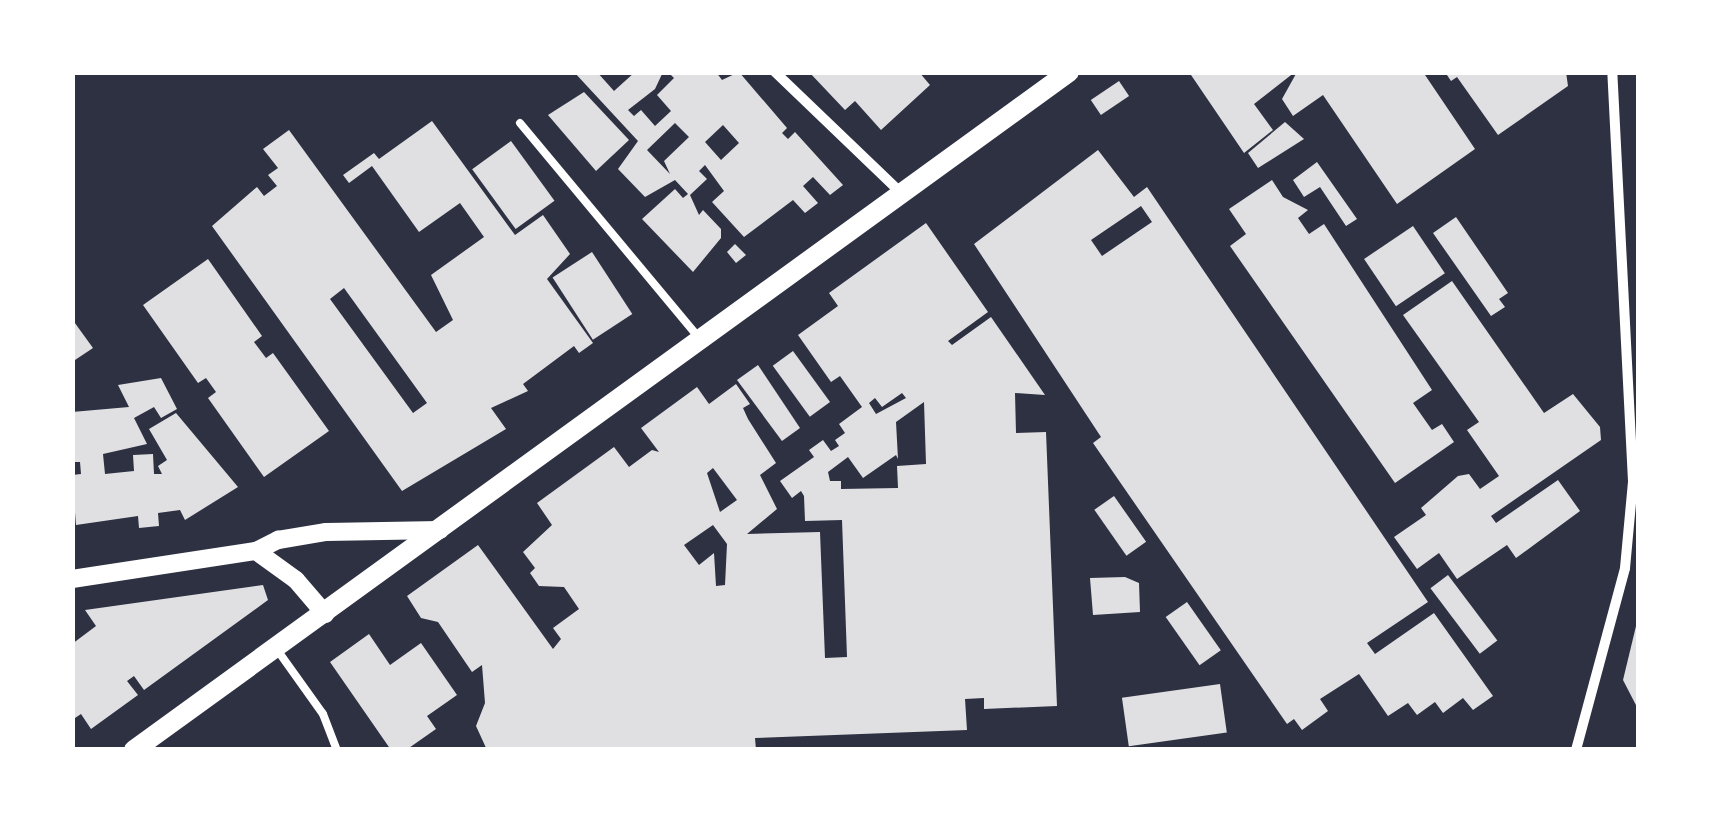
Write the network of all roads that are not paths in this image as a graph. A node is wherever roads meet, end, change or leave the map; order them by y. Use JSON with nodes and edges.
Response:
{"nodes":[{"id":1,"x":775,"y":72,"type":"edge"},
{"id":2,"x":1068,"y":72,"type":"edge"},
{"id":3,"x":1612,"y":72,"type":"edge"},
{"id":4,"x":520,"y":123,"type":"dead end"},
{"id":5,"x":901,"y":193,"type":"junction"},
{"id":6,"x":701,"y":340,"type":"junction"},
{"id":7,"x":441,"y":530,"type":"junction"},
{"id":8,"x":256,"y":551,"type":"junction"},
{"id":9,"x":72,"y":579,"type":"edge"},
{"id":10,"x":324,"y":614,"type":"junction"},
{"id":11,"x":276,"y":648,"type":"junction"},
{"id":12,"x":163,"y":727,"type":"junction"},
{"id":13,"x":134,"y":750,"type":"edge"},
{"id":14,"x":154,"y":750,"type":"edge"},
{"id":15,"x":337,"y":750,"type":"edge"},
{"id":16,"x":1576,"y":750,"type":"edge"}],
"edges":[{"from":1,"to":5,"type":"street"},
{"from":2,"to":5,"type":"main road"},
{"from":3,"to":16,"type":"street"},
{"from":4,"to":6,"type":"lane"},
{"from":5,"to":6,"type":"main road"},
{"from":6,"to":7,"type":"main road"},
{"from":7,"to":8,"type":"street"},
{"from":7,"to":10,"type":"main road"},
{"from":8,"to":9,"type":"street"},
{"from":8,"to":10,"type":"street"},
{"from":10,"to":11,"type":"main road"},
{"from":11,"to":12,"type":"main road"},
{"from":11,"to":15,"type":"lane"},
{"from":12,"to":13,"type":"main road"},
{"from":12,"to":14,"type":"main road"}]}
